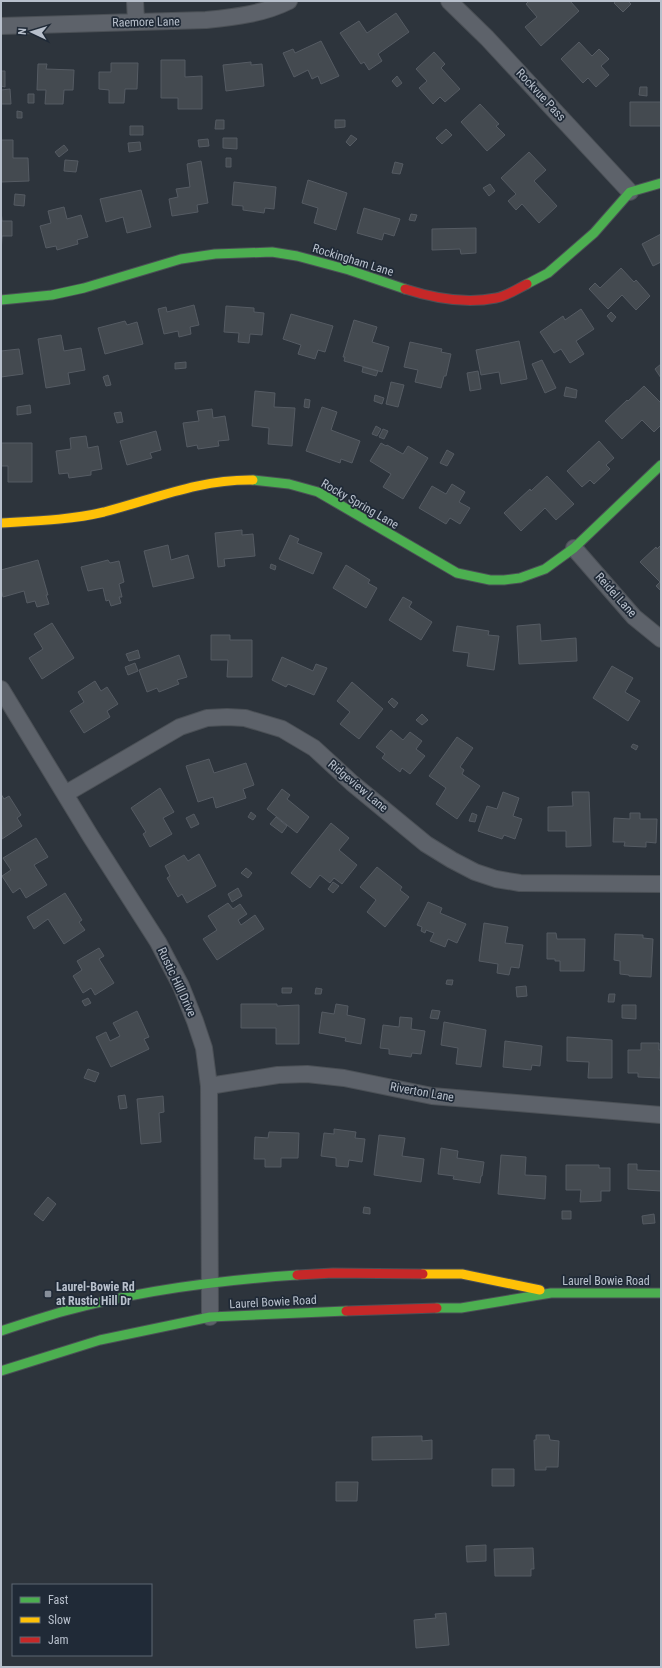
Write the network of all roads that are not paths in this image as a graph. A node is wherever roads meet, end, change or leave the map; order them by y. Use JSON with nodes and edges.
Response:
{"nodes":[{"id":1,"x":135,"y":1,"type":"edge"},
{"id":2,"x":289,"y":1,"type":"edge"},
{"id":3,"x":449,"y":1,"type":"edge"},
{"id":4,"x":136,"y":21,"type":"junction"},
{"id":5,"x":1,"y":26,"type":"edge"},
{"id":6,"x":661,"y":183,"type":"edge"},
{"id":7,"x":630,"y":192,"type":"junction"},
{"id":8,"x":1,"y":300,"type":"edge"},
{"id":9,"x":661,"y":465,"type":"edge"},
{"id":10,"x":1,"y":523,"type":"edge"},
{"id":11,"x":574,"y":548,"type":"junction"},
{"id":12,"x":661,"y":639,"type":"edge"},
{"id":13,"x":1,"y":689,"type":"edge"},
{"id":14,"x":65,"y":794,"type":"junction"},
{"id":15,"x":661,"y":884,"type":"edge"},
{"id":16,"x":209,"y":1086,"type":"junction"},
{"id":17,"x":661,"y":1114,"type":"edge"},
{"id":18,"x":210,"y":1283,"type":"junction"},
{"id":19,"x":551,"y":1293,"type":"junction"},
{"id":20,"x":661,"y":1294,"type":"edge"},
{"id":21,"x":210,"y":1317,"type":"junction"},
{"id":22,"x":1,"y":1331,"type":"edge"},
{"id":23,"x":1,"y":1371,"type":"edge"}],
"edges":[{"from":1,"to":4,"type":"street"},
{"from":2,"to":4,"type":"street","name":"Raemore Lane"},
{"from":3,"to":7,"type":"street","name":"Rockvue Pass"},
{"from":4,"to":5,"type":"street","name":"Raemore Lane"},
{"from":6,"to":7,"type":"street"},
{"from":7,"to":8,"type":"street","name":"Rockingham Lane"},
{"from":9,"to":11,"type":"street","name":"Rocky Spring Lane"},
{"from":10,"to":11,"type":"street","name":"Rocky Spring Lane"},
{"from":11,"to":12,"type":"street","name":"Reidel Lane"},
{"from":13,"to":14,"type":"street","name":"Rustic Hill Drive"},
{"from":14,"to":15,"type":"street","name":"Ridgeview Lane"},
{"from":14,"to":16,"type":"street","name":"Rustic Hill Drive"},
{"from":16,"to":17,"type":"street","name":"Riverton Lane"},
{"from":16,"to":18,"type":"street","name":"Rustic Hill Drive"},
{"from":18,"to":19,"type":"street","name":"Laurel Bowie Road"},
{"from":18,"to":21,"type":"street","name":"Rustic Hill Drive"},
{"from":18,"to":22,"type":"street","name":"Laurel Bowie Road"},
{"from":19,"to":20,"type":"street","name":"Laurel Bowie Road"},
{"from":19,"to":21,"type":"street","name":"Laurel Bowie Road"},
{"from":21,"to":23,"type":"street","name":"Laurel Bowie Road"}]}
